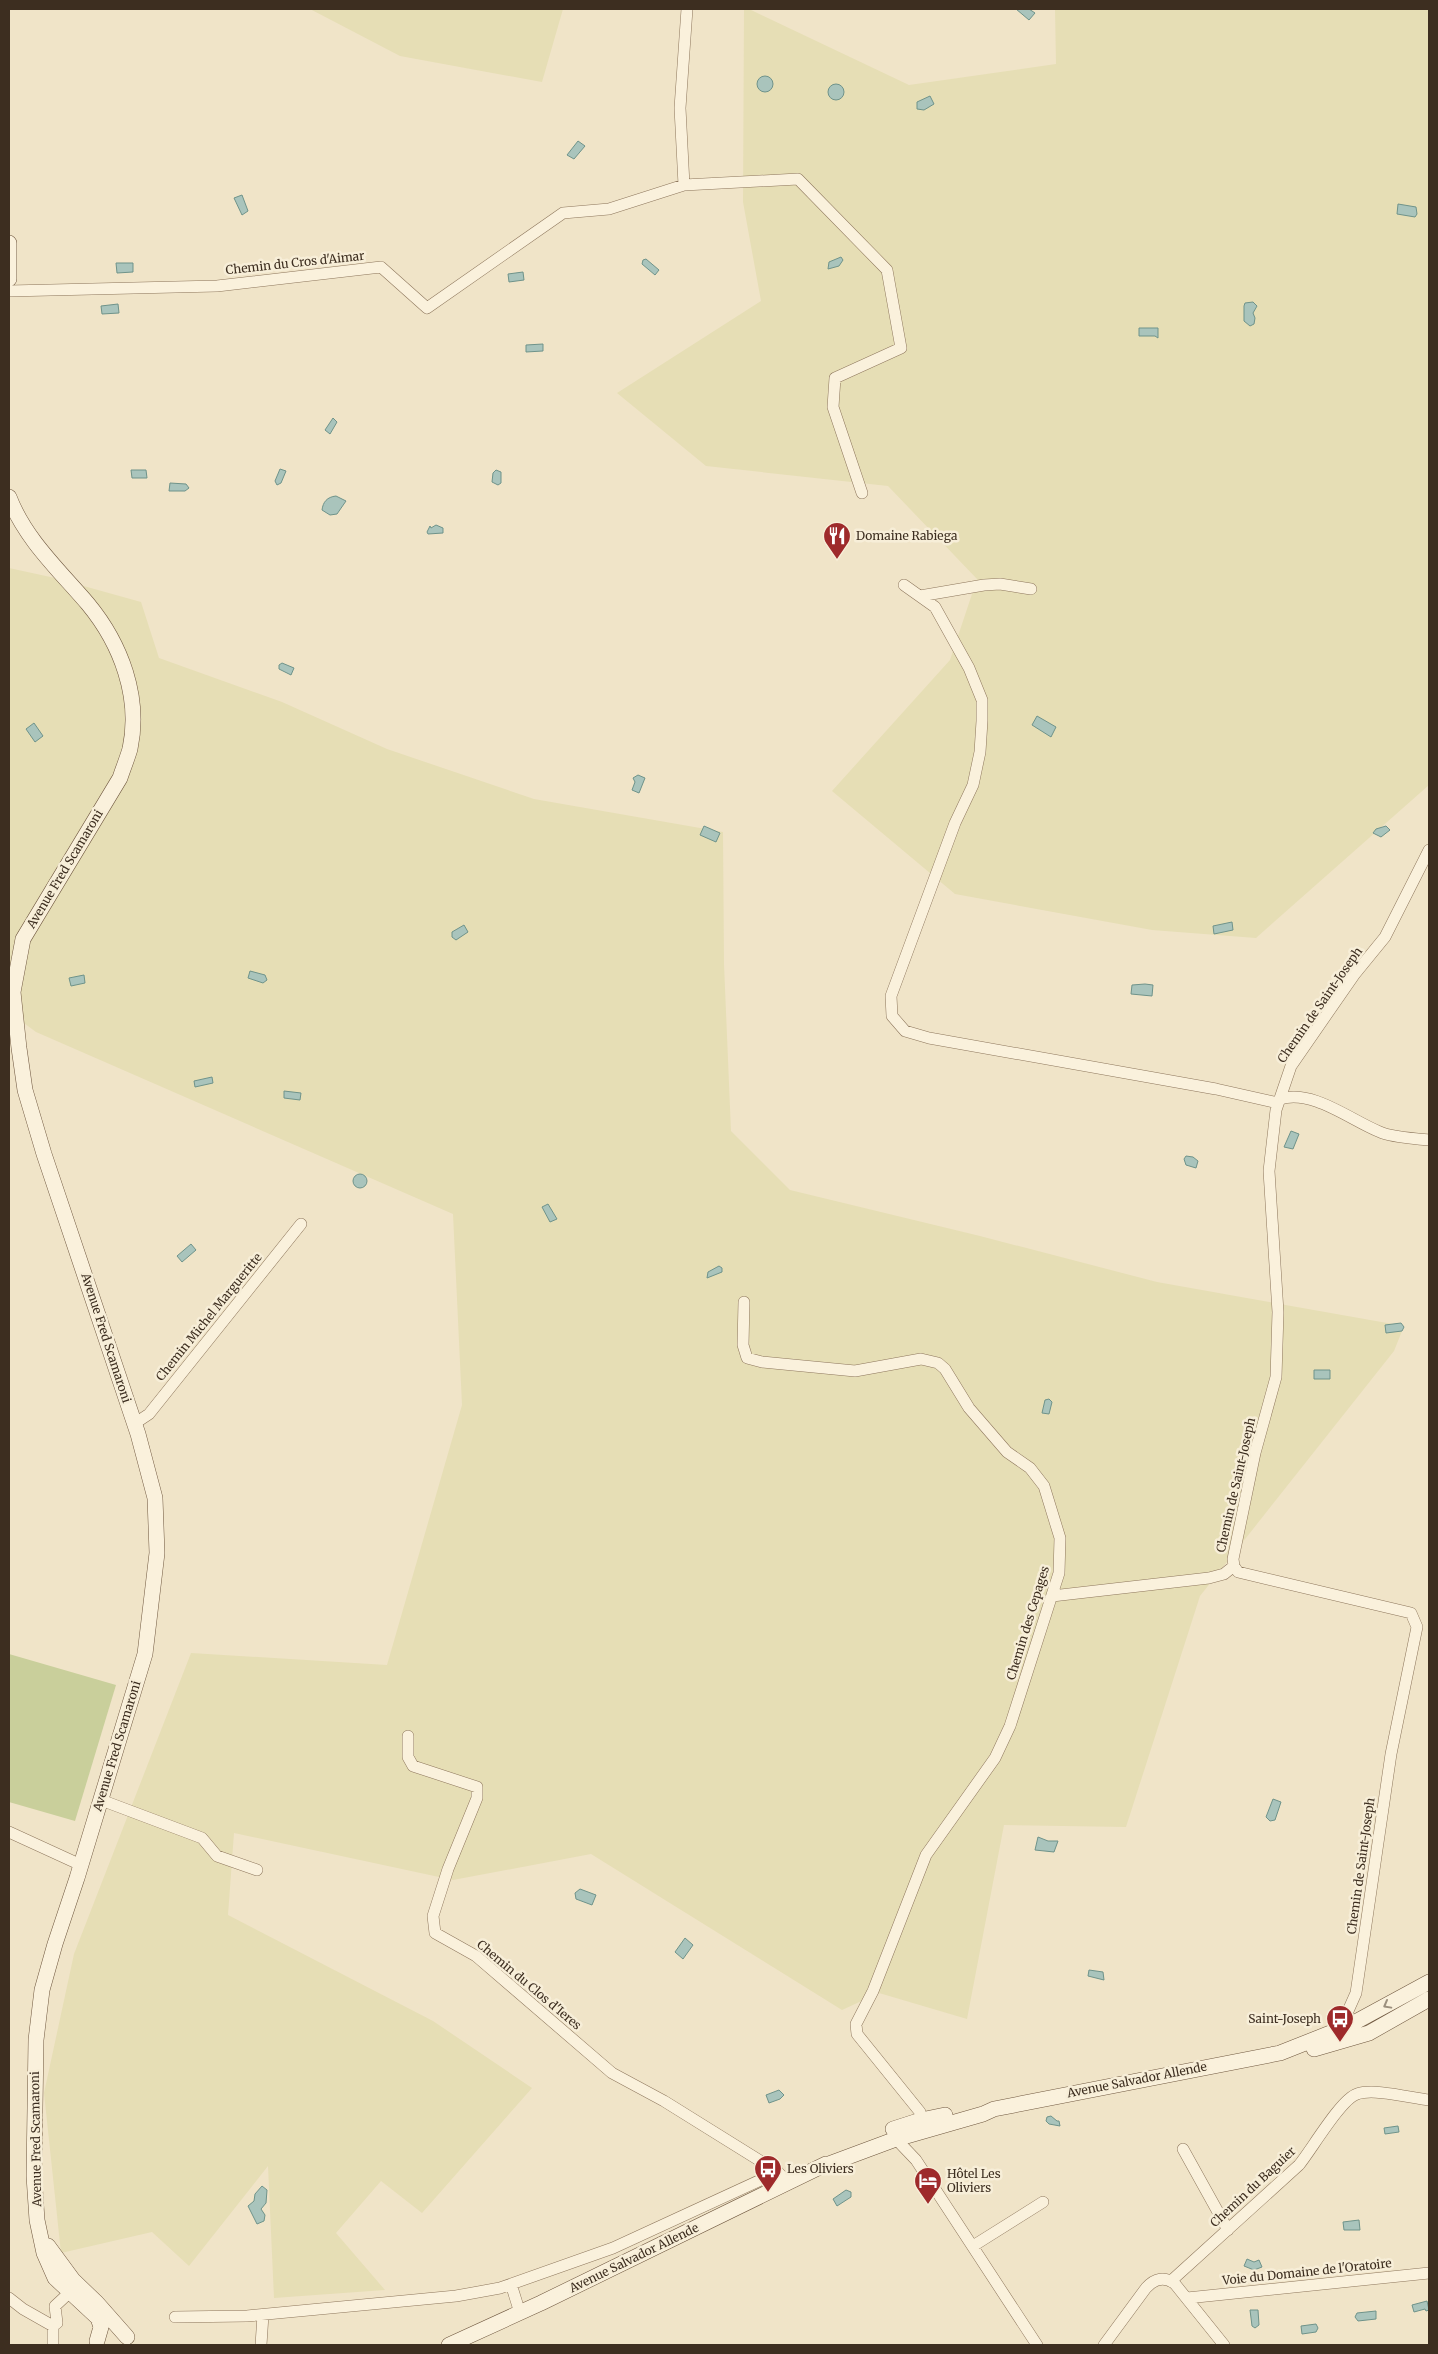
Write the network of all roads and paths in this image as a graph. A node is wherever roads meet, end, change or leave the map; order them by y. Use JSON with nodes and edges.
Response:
{"nodes":[{"id":1,"x":688,"y":9,"type":"edge"},
{"id":2,"x":684,"y":185,"type":"junction"},
{"id":3,"x":9,"y":242,"type":"edge"},
{"id":4,"x":9,"y":279,"type":"edge"},
{"id":5,"x":9,"y":291,"type":"edge"},
{"id":6,"x":862,"y":493,"type":"dead end"},
{"id":7,"x":9,"y":497,"type":"edge"},
{"id":8,"x":904,"y":585,"type":"dead end"},
{"id":9,"x":1031,"y":589,"type":"dead end"},
{"id":10,"x":920,"y":596,"type":"junction"},
{"id":11,"x":1429,"y":850,"type":"edge"},
{"id":12,"x":14,"y":1049,"type":"edge"},
{"id":13,"x":1279,"y":1101,"type":"junction"},
{"id":14,"x":1429,"y":1140,"type":"edge"},
{"id":15,"x":301,"y":1224,"type":"dead end"},
{"id":16,"x":744,"y":1302,"type":"dead end"},
{"id":17,"x":134,"y":1424,"type":"junction"},
{"id":18,"x":1234,"y":1566,"type":"junction"},
{"id":19,"x":1052,"y":1596,"type":"junction"},
{"id":20,"x":408,"y":1736,"type":"dead end"},
{"id":21,"x":101,"y":1800,"type":"junction"},
{"id":22,"x":9,"y":1832,"type":"edge"},
{"id":23,"x":81,"y":1865,"type":"junction"},
{"id":24,"x":257,"y":1870,"type":"dead end"},
{"id":25,"x":1429,"y":1982,"type":"edge"},
{"id":26,"x":1429,"y":1999,"type":"edge"},
{"id":27,"x":1348,"y":2026,"type":"junction"},
{"id":28,"x":1316,"y":2048,"type":"junction"},
{"id":29,"x":1280,"y":2053,"type":"junction"},
{"id":30,"x":1429,"y":2100,"type":"edge"},
{"id":31,"x":994,"y":2109,"type":"junction"},
{"id":32,"x":908,"y":2130,"type":"junction"},
{"id":33,"x":1183,"y":2149,"type":"dead end"},
{"id":34,"x":916,"y":2160,"type":"junction"},
{"id":35,"x":783,"y":2178,"type":"junction"},
{"id":36,"x":1044,"y":2202,"type":"dead end"},
{"id":37,"x":1228,"y":2230,"type":"junction"},
{"id":38,"x":42,"y":2236,"type":"junction"},
{"id":39,"x":973,"y":2246,"type":"junction"},
{"id":40,"x":1429,"y":2273,"type":"edge"},
{"id":41,"x":1172,"y":2281,"type":"junction"},
{"id":42,"x":511,"y":2284,"type":"junction"},
{"id":43,"x":69,"y":2293,"type":"junction"},
{"id":44,"x":9,"y":2298,"type":"edge"},
{"id":45,"x":1187,"y":2298,"type":"junction"},
{"id":46,"x":98,"y":2303,"type":"junction"},
{"id":47,"x":520,"y":2313,"type":"junction"},
{"id":48,"x":263,"y":2315,"type":"junction"},
{"id":49,"x":175,"y":2317,"type":"dead end"},
{"id":50,"x":53,"y":2326,"type":"junction"},
{"id":51,"x":132,"y":2341,"type":"edge"},
{"id":52,"x":95,"y":2343,"type":"edge"},
{"id":53,"x":53,"y":2345,"type":"edge"},
{"id":54,"x":260,"y":2345,"type":"edge"},
{"id":55,"x":449,"y":2345,"type":"edge"},
{"id":56,"x":1037,"y":2345,"type":"edge"},
{"id":57,"x":1104,"y":2345,"type":"edge"},
{"id":58,"x":1224,"y":2345,"type":"edge"}],
"edges":[{"from":1,"to":2,"type":"street"},
{"from":2,"to":5,"type":"street","name":"Chemin du Cros d'Aimar"},
{"from":2,"to":6,"type":"street","name":"Chemin du Cros d'Aimar"},
{"from":3,"to":4,"type":"main road"},
{"from":7,"to":12,"type":"main road","name":"Avenue Fred Scamaroni"},
{"from":8,"to":10,"type":"street"},
{"from":9,"to":10,"type":"street"},
{"from":10,"to":13,"type":"street"},
{"from":11,"to":13,"type":"street","name":"Chemin de Saint-Joseph"},
{"from":12,"to":17,"type":"main road","name":"Avenue Fred Scamaroni"},
{"from":13,"to":14,"type":"street"},
{"from":13,"to":18,"type":"street","name":"Chemin de Saint-Joseph"},
{"from":15,"to":17,"type":"street","name":"Chemin Michel Margueritte"},
{"from":16,"to":19,"type":"street","name":"Chemin des Cepages"},
{"from":17,"to":21,"type":"main road","name":"Avenue Fred Scamaroni"},
{"from":18,"to":19,"type":"street"},
{"from":18,"to":27,"type":"street","name":"Chemin de Saint-Joseph"},
{"from":19,"to":32,"type":"street","name":"Chemin des Cepages"},
{"from":20,"to":35,"type":"street","name":"Chemin du Clos d'Ieres"},
{"from":21,"to":23,"type":"main road","name":"Avenue Fred Scamaroni"},
{"from":21,"to":24,"type":"street"},
{"from":22,"to":23,"type":"street"},
{"from":23,"to":38,"type":"main road","name":"Avenue Fred Scamaroni"},
{"from":25,"to":27,"type":"main road","name":"Avenue Salvador Allende","one_way":true},
{"from":26,"to":28,"type":"main road","name":"Avenue Salvador Allende"},
{"from":27,"to":28,"type":"street"},
{"from":27,"to":29,"type":"main road","name":"Avenue Salvador Allende"},
{"from":28,"to":29,"type":"main road","name":"Avenue Salvador Allende"},
{"from":29,"to":31,"type":"main road","name":"Avenue Salvador Allende"},
{"from":30,"to":37,"type":"street","name":"Chemin du Baguier"},
{"from":31,"to":32,"type":"main road","name":"Avenue Salvador Allende"},
{"from":31,"to":32,"type":"main road","name":"Avenue Salvador Allende"},
{"from":32,"to":34,"type":"street"},
{"from":32,"to":34,"type":"street"},
{"from":32,"to":35,"type":"main road","name":"Avenue Salvador Allende"},
{"from":33,"to":37,"type":"street"},
{"from":34,"to":39,"type":"street"},
{"from":35,"to":42,"type":"street"},
{"from":35,"to":47,"type":"main road","name":"Avenue Salvador Allende"},
{"from":36,"to":39,"type":"street"},
{"from":37,"to":41,"type":"street","name":"Chemin du Baguier"},
{"from":38,"to":43,"type":"main road","name":"Avenue Fred Scamaroni"},
{"from":38,"to":46,"type":"main road","name":"Avenue Fred Scamaroni"},
{"from":39,"to":56,"type":"street"},
{"from":40,"to":45,"type":"street","name":"Voie du Domaine de l'Oratoire"},
{"from":41,"to":45,"type":"street"},
{"from":41,"to":57,"type":"street"},
{"from":42,"to":47,"type":"street"},
{"from":42,"to":48,"type":"street"},
{"from":43,"to":46,"type":"street"},
{"from":43,"to":50,"type":"street"},
{"from":43,"to":52,"type":"main road","name":"Avenue Fred Scamaroni"},
{"from":44,"to":50,"type":"street"},
{"from":45,"to":58,"type":"street"},
{"from":46,"to":51,"type":"main road","name":"Avenue Fred Scamaroni"},
{"from":47,"to":55,"type":"main road","name":"Avenue Salvador Allende"},
{"from":48,"to":49,"type":"street"},
{"from":48,"to":54,"type":"street"},
{"from":50,"to":53,"type":"street"},
{"from":51,"to":52,"type":"main road"}]}
